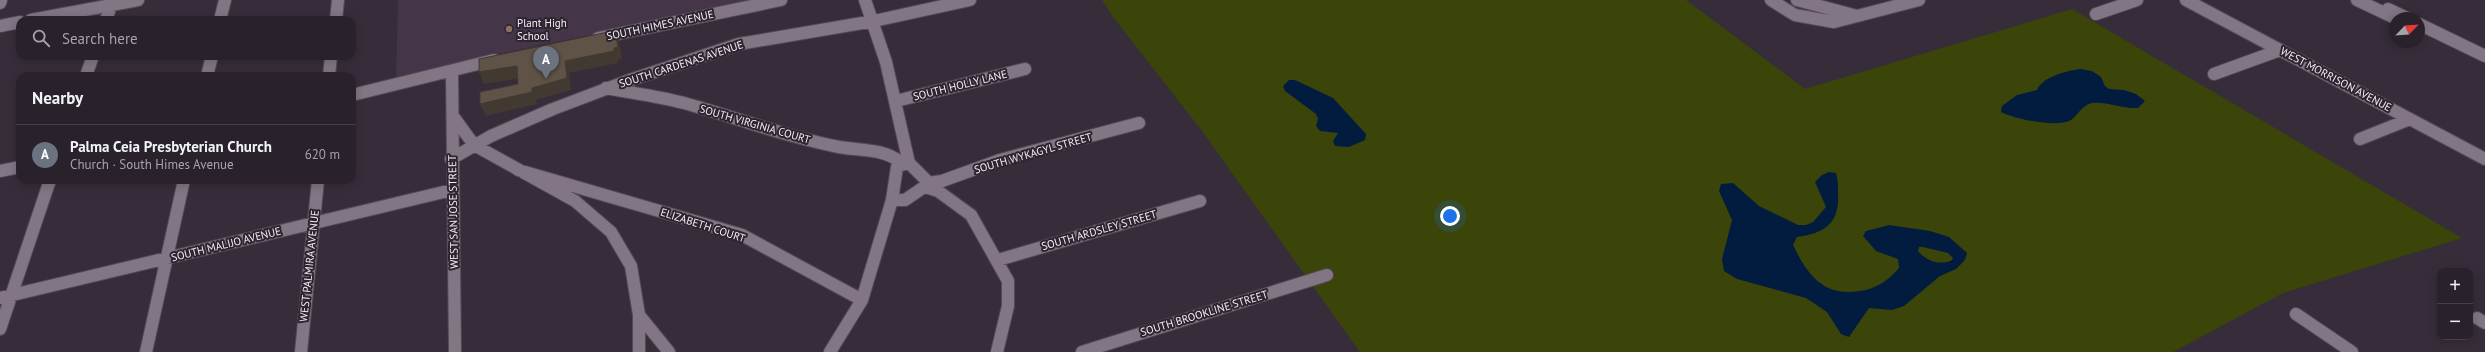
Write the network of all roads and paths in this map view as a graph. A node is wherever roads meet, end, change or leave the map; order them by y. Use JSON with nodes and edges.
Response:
{"nodes":[{"id":1,"x":1,"y":0,"type":"edge"},
{"id":2,"x":138,"y":0,"type":"edge"},
{"id":3,"x":225,"y":0,"type":"edge"},
{"id":4,"x":338,"y":0,"type":"edge"},
{"id":5,"x":781,"y":0,"type":"edge"},
{"id":6,"x":865,"y":0,"type":"edge"},
{"id":7,"x":970,"y":0,"type":"edge"},
{"id":8,"x":1771,"y":0,"type":"edge"},
{"id":9,"x":1797,"y":0,"type":"edge"},
{"id":10,"x":1919,"y":0,"type":"edge"},
{"id":11,"x":2137,"y":0,"type":"edge"},
{"id":12,"x":2186,"y":0,"type":"edge"},
{"id":13,"x":2357,"y":0,"type":"edge"},
{"id":14,"x":2370,"y":0,"type":"edge"},
{"id":15,"x":112,"y":2,"type":"edge"},
{"id":16,"x":0,"y":3,"type":"edge"},
{"id":17,"x":2395,"y":12,"type":"edge"},
{"id":18,"x":2096,"y":14,"type":"dead end"},
{"id":19,"x":2389,"y":15,"type":"edge"},
{"id":20,"x":48,"y":16,"type":"edge"},
{"id":21,"x":107,"y":16,"type":"edge"},
{"id":22,"x":221,"y":16,"type":"edge"},
{"id":23,"x":336,"y":16,"type":"edge"},
{"id":24,"x":1860,"y":17,"type":"junction"},
{"id":25,"x":874,"y":21,"type":"junction"},
{"id":26,"x":16,"y":23,"type":"edge"},
{"id":27,"x":0,"y":26,"type":"edge"},
{"id":28,"x":2425,"y":27,"type":"edge"},
{"id":29,"x":2425,"y":33,"type":"edge"},
{"id":30,"x":585,"y":41,"type":"edge"},
{"id":31,"x":2280,"y":50,"type":"junction"},
{"id":32,"x":2485,"y":56,"type":"edge"},
{"id":33,"x":502,"y":58,"type":"edge"},
{"id":34,"x":92,"y":60,"type":"edge"},
{"id":35,"x":211,"y":60,"type":"edge"},
{"id":36,"x":331,"y":60,"type":"edge"},
{"id":37,"x":2485,"y":61,"type":"edge"},
{"id":38,"x":1025,"y":69,"type":"dead end"},
{"id":39,"x":87,"y":72,"type":"edge"},
{"id":40,"x":208,"y":72,"type":"edge"},
{"id":41,"x":329,"y":72,"type":"edge"},
{"id":42,"x":452,"y":72,"type":"junction"},
{"id":43,"x":2214,"y":74,"type":"dead end"},
{"id":44,"x":606,"y":88,"type":"junction"},
{"id":45,"x":356,"y":94,"type":"edge"},
{"id":46,"x":896,"y":101,"type":"junction"},
{"id":47,"x":453,"y":116,"type":"junction"},
{"id":48,"x":2410,"y":118,"type":"junction"},
{"id":49,"x":1139,"y":123,"type":"dead end"},
{"id":50,"x":2360,"y":139,"type":"dead end"},
{"id":51,"x":474,"y":145,"type":"junction"},
{"id":52,"x":451,"y":158,"type":"junction"},
{"id":53,"x":2485,"y":159,"type":"edge"},
{"id":54,"x":905,"y":163,"type":"junction"},
{"id":55,"x":16,"y":168,"type":"edge"},
{"id":56,"x":518,"y":170,"type":"junction"},
{"id":57,"x":0,"y":171,"type":"edge"},
{"id":58,"x":48,"y":184,"type":"edge"},
{"id":59,"x":183,"y":184,"type":"edge"},
{"id":60,"x":318,"y":184,"type":"edge"},
{"id":61,"x":927,"y":185,"type":"junction"},
{"id":62,"x":580,"y":189,"type":"junction"},
{"id":63,"x":452,"y":190,"type":"junction"},
{"id":64,"x":572,"y":200,"type":"junction"},
{"id":65,"x":892,"y":200,"type":"junction"},
{"id":66,"x":1200,"y":201,"type":"dead end"},
{"id":67,"x":314,"y":223,"type":"junction"},
{"id":68,"x":166,"y":258,"type":"junction"},
{"id":69,"x":998,"y":260,"type":"junction"},
{"id":70,"x":1327,"y":275,"type":"dead end"},
{"id":71,"x":6,"y":297,"type":"edge"},
{"id":72,"x":862,"y":300,"type":"junction"},
{"id":73,"x":2296,"y":314,"type":"dead end"},
{"id":74,"x":639,"y":315,"type":"junction"},
{"id":75,"x":0,"y":329,"type":"edge"},
{"id":76,"x":146,"y":352,"type":"edge"},
{"id":77,"x":301,"y":352,"type":"edge"},
{"id":78,"x":455,"y":352,"type":"edge"},
{"id":79,"x":638,"y":352,"type":"edge"},
{"id":80,"x":669,"y":352,"type":"edge"},
{"id":81,"x":830,"y":352,"type":"edge"},
{"id":82,"x":997,"y":352,"type":"edge"},
{"id":83,"x":1082,"y":352,"type":"edge"},
{"id":84,"x":2352,"y":352,"type":"edge"}],
"edges":[{"from":1,"to":16,"type":"street"},
{"from":2,"to":15,"type":"street"},
{"from":3,"to":22,"type":"street"},
{"from":4,"to":23,"type":"street"},
{"from":5,"to":30,"type":"street","name":"SOUTH HIMES AVENUE"},
{"from":6,"to":25,"type":"street"},
{"from":7,"to":25,"type":"street","name":"SOUTH CARDENAS AVENUE"},
{"from":8,"to":24,"type":"street"},
{"from":9,"to":24,"type":"street"},
{"from":10,"to":24,"type":"street"},
{"from":11,"to":18,"type":"street"},
{"from":12,"to":31,"type":"street","name":"WEST MORRISON AVENUE"},
{"from":13,"to":19,"type":"street"},
{"from":14,"to":17,"type":"street"},
{"from":15,"to":20,"type":"street"},
{"from":15,"to":21,"type":"street"},
{"from":25,"to":44,"type":"street","name":"SOUTH CARDENAS AVENUE"},
{"from":25,"to":46,"type":"street"},
{"from":26,"to":27,"type":"street"},
{"from":28,"to":32,"type":"street"},
{"from":29,"to":37,"type":"street"},
{"from":31,"to":43,"type":"street"},
{"from":31,"to":48,"type":"street","name":"WEST MORRISON AVENUE"},
{"from":33,"to":42,"type":"street"},
{"from":34,"to":39,"type":"street"},
{"from":35,"to":40,"type":"street"},
{"from":36,"to":41,"type":"street"},
{"from":38,"to":46,"type":"street","name":"SOUTH HOLLY LANE"},
{"from":42,"to":45,"type":"street"},
{"from":42,"to":47,"type":"street","name":"WEST SAN JOSE STREET"},
{"from":44,"to":51,"type":"street","name":"SOUTH CARDENAS AVENUE"},
{"from":44,"to":54,"type":"street","name":"SOUTH VIRGINIA COURT"},
{"from":46,"to":54,"type":"street"},
{"from":47,"to":51,"type":"street"},
{"from":47,"to":52,"type":"street","name":"WEST SAN JOSE STREET"},
{"from":48,"to":50,"type":"street"},
{"from":48,"to":53,"type":"street","name":"WEST MORRISON AVENUE"},
{"from":49,"to":61,"type":"street","name":"SOUTH WYKAGYL STREET"},
{"from":51,"to":52,"type":"street","name":"SOUTH CARDENAS AVENUE"},
{"from":51,"to":56,"type":"street"},
{"from":52,"to":63,"type":"street","name":"WEST SAN JOSE STREET"},
{"from":54,"to":61,"type":"street"},
{"from":54,"to":65,"type":"street"},
{"from":55,"to":57,"type":"street"},
{"from":56,"to":62,"type":"street","name":"ELIZABETH COURT"},
{"from":56,"to":64,"type":"street"},
{"from":58,"to":71,"type":"street"},
{"from":59,"to":68,"type":"street"},
{"from":60,"to":67,"type":"street","name":"WEST PALMIRA AVENUE"},
{"from":61,"to":65,"type":"street"},
{"from":61,"to":69,"type":"street"},
{"from":62,"to":64,"type":"street"},
{"from":62,"to":72,"type":"street","name":"ELIZABETH COURT"},
{"from":63,"to":67,"type":"street","name":"SOUTH MALIJO AVENUE"},
{"from":63,"to":78,"type":"street","name":"WEST SAN JOSE STREET"},
{"from":64,"to":74,"type":"street"},
{"from":65,"to":72,"type":"street"},
{"from":66,"to":69,"type":"street","name":"SOUTH ARDSLEY STREET"},
{"from":67,"to":68,"type":"street","name":"SOUTH MALIJO AVENUE"},
{"from":67,"to":77,"type":"street","name":"WEST PALMIRA AVENUE"},
{"from":68,"to":71,"type":"street","name":"SOUTH MALIJO AVENUE"},
{"from":68,"to":76,"type":"street"},
{"from":69,"to":82,"type":"street"},
{"from":70,"to":83,"type":"street","name":"SOUTH BROOKLINE STREET"},
{"from":71,"to":75,"type":"street"},
{"from":72,"to":81,"type":"street"},
{"from":73,"to":84,"type":"street"},
{"from":74,"to":79,"type":"street"},
{"from":74,"to":80,"type":"street"}]}
